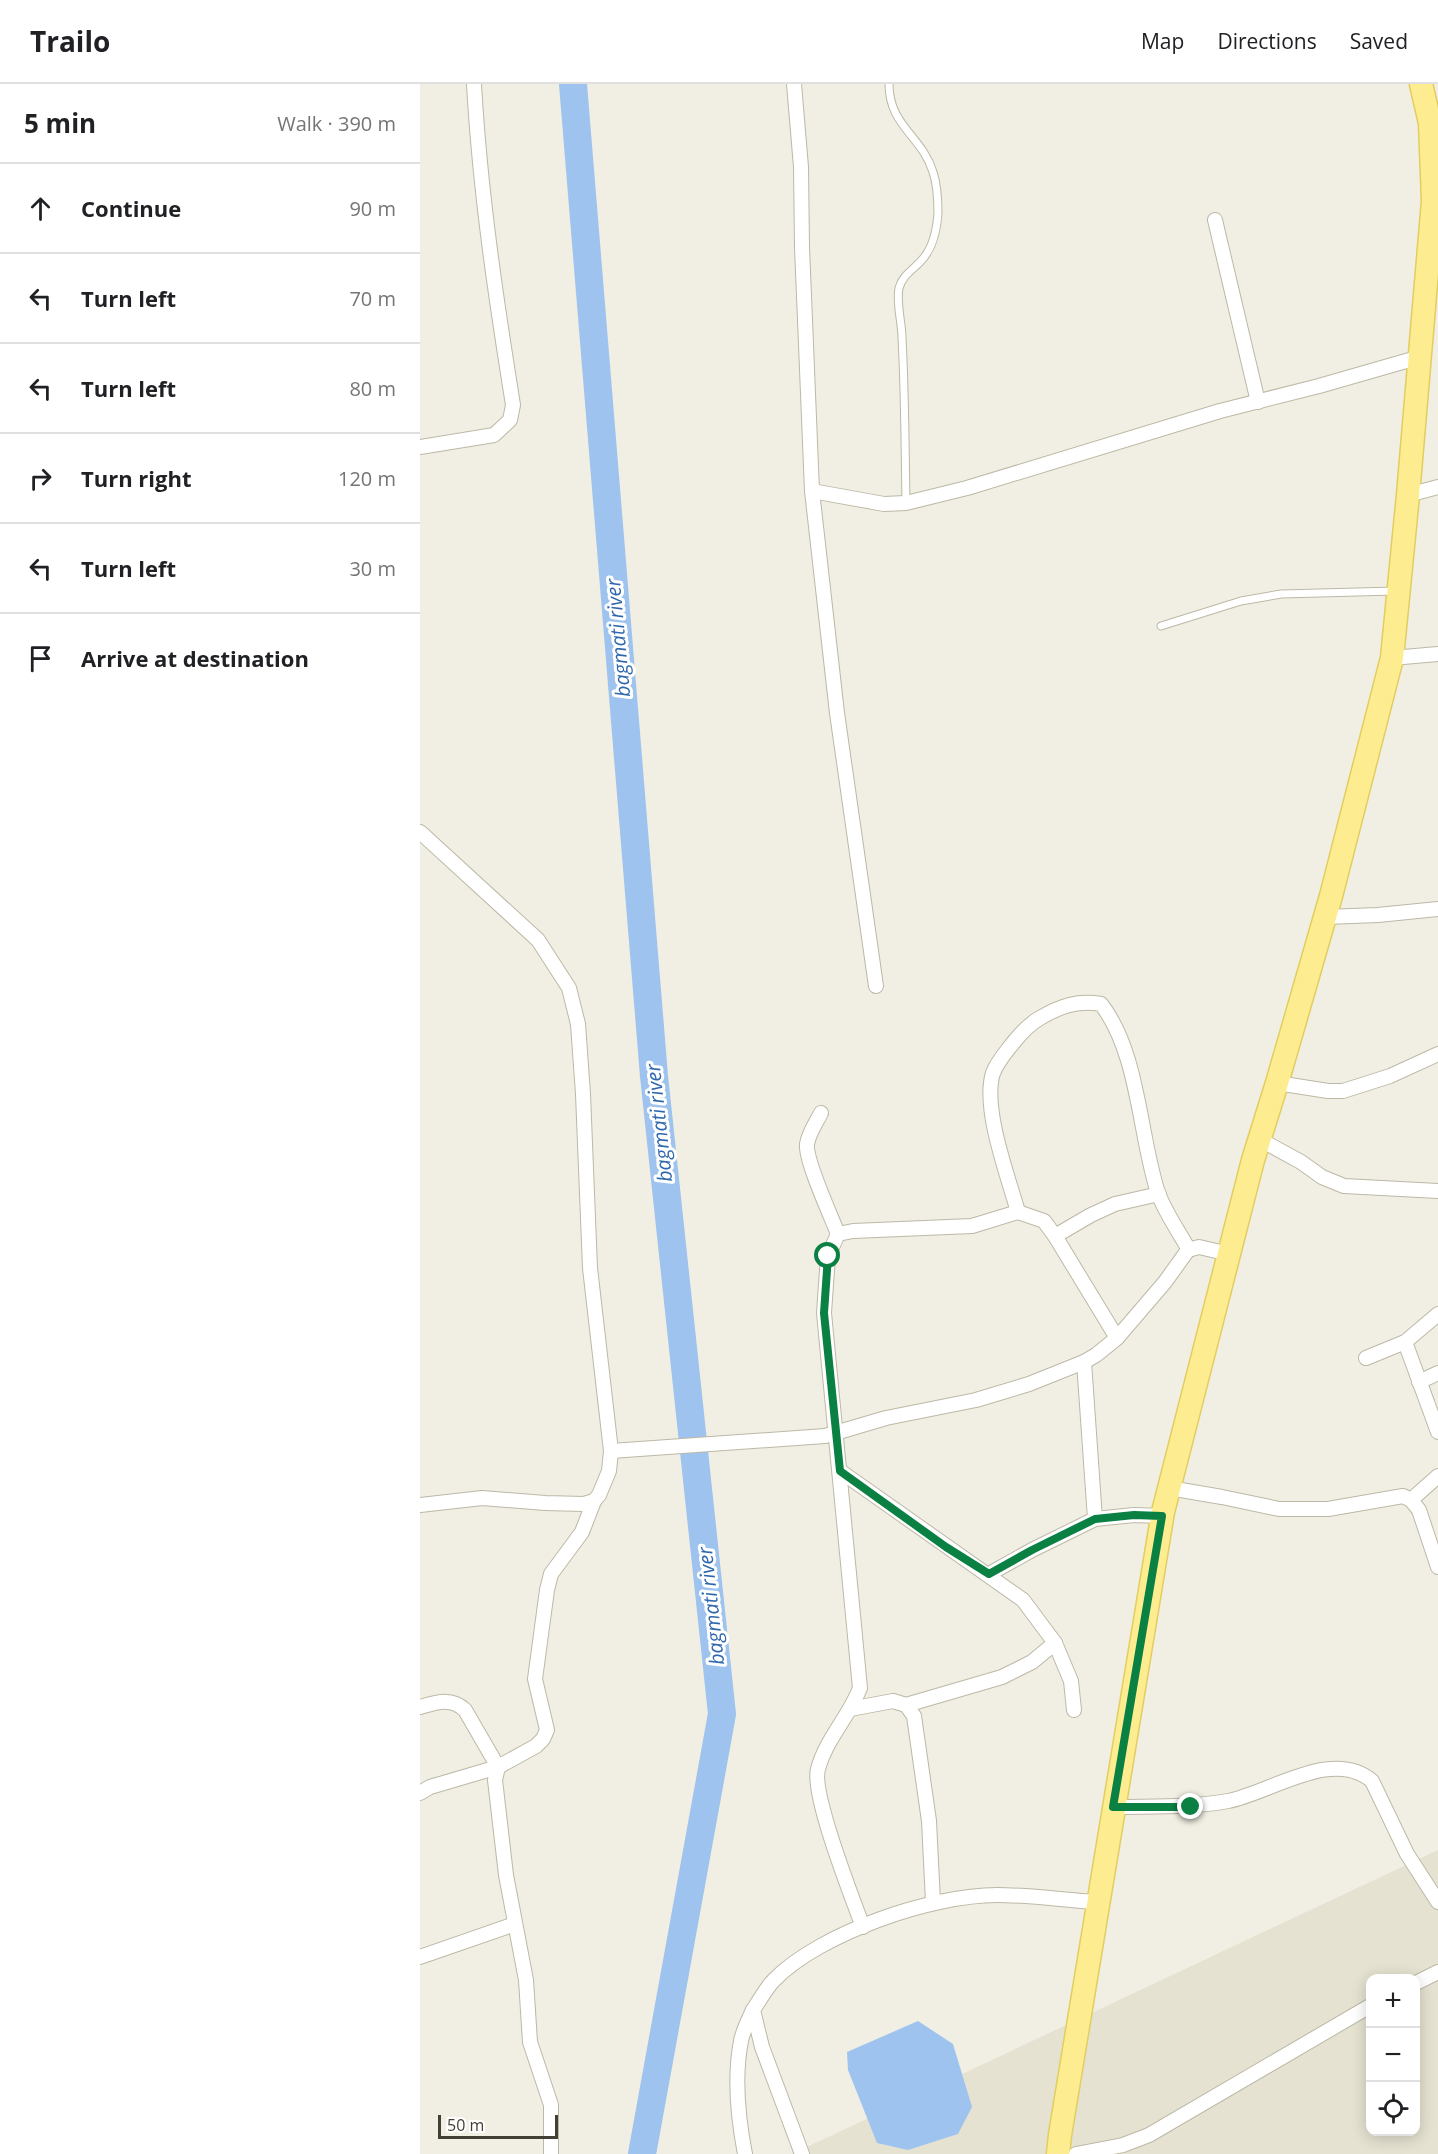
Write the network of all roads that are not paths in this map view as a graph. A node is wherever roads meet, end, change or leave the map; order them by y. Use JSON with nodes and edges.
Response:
{"nodes":[{"id":1,"x":474,"y":84,"type":"edge"},
{"id":2,"x":794,"y":84,"type":"edge"},
{"id":3,"x":889,"y":84,"type":"edge"},
{"id":4,"x":1421,"y":84,"type":"edge"},
{"id":5,"x":1436,"y":201,"type":"edge"},
{"id":6,"x":1215,"y":220,"type":"dead end"},
{"id":7,"x":1420,"y":357,"type":"junction"},
{"id":8,"x":1258,"y":402,"type":"junction"},
{"id":9,"x":420,"y":447,"type":"edge"},
{"id":10,"x":1438,"y":488,"type":"edge"},
{"id":11,"x":812,"y":491,"type":"junction"},
{"id":12,"x":1408,"y":495,"type":"junction"},
{"id":13,"x":906,"y":503,"type":"junction"},
{"id":14,"x":1399,"y":591,"type":"junction"},
{"id":15,"x":1161,"y":626,"type":"dead end"},
{"id":16,"x":1438,"y":654,"type":"edge"},
{"id":17,"x":1392,"y":658,"type":"junction"},
{"id":18,"x":420,"y":832,"type":"edge"},
{"id":19,"x":1438,"y":909,"type":"edge"},
{"id":20,"x":1325,"y":916,"type":"junction"},
{"id":21,"x":876,"y":986,"type":"dead end"},
{"id":22,"x":1438,"y":1054,"type":"edge"},
{"id":23,"x":1277,"y":1083,"type":"junction"},
{"id":24,"x":821,"y":1113,"type":"dead end"},
{"id":25,"x":1259,"y":1139,"type":"junction"},
{"id":26,"x":1159,"y":1194,"type":"junction"},
{"id":27,"x":1437,"y":1194,"type":"edge"},
{"id":28,"x":1018,"y":1212,"type":"junction"},
{"id":29,"x":838,"y":1234,"type":"junction"},
{"id":30,"x":1055,"y":1236,"type":"junction"},
{"id":31,"x":1189,"y":1250,"type":"junction"},
{"id":32,"x":1229,"y":1254,"type":"junction"},
{"id":33,"x":1438,"y":1314,"type":"edge"},
{"id":34,"x":1117,"y":1338,"type":"junction"},
{"id":35,"x":1405,"y":1342,"type":"junction"},
{"id":36,"x":1366,"y":1358,"type":"dead end"},
{"id":37,"x":1084,"y":1362,"type":"junction"},
{"id":38,"x":1438,"y":1373,"type":"edge"},
{"id":39,"x":1419,"y":1382,"type":"junction"},
{"id":40,"x":1438,"y":1432,"type":"edge"},
{"id":41,"x":831,"y":1434,"type":"junction"},
{"id":42,"x":611,"y":1451,"type":"junction"},
{"id":43,"x":840,"y":1471,"type":"junction"},
{"id":44,"x":1438,"y":1476,"type":"edge"},
{"id":45,"x":1169,"y":1488,"type":"junction"},
{"id":46,"x":1411,"y":1500,"type":"junction"},
{"id":47,"x":594,"y":1501,"type":"junction"},
{"id":48,"x":420,"y":1505,"type":"edge"},
{"id":49,"x":1162,"y":1516,"type":"junction"},
{"id":50,"x":1095,"y":1519,"type":"junction"},
{"id":51,"x":1438,"y":1567,"type":"edge"},
{"id":52,"x":989,"y":1574,"type":"junction"},
{"id":53,"x":1055,"y":1643,"type":"junction"},
{"id":54,"x":906,"y":1705,"type":"junction"},
{"id":55,"x":420,"y":1707,"type":"edge"},
{"id":56,"x":850,"y":1709,"type":"junction"},
{"id":57,"x":1074,"y":1710,"type":"dead end"},
{"id":58,"x":498,"y":1767,"type":"junction"},
{"id":59,"x":420,"y":1793,"type":"edge"},
{"id":60,"x":1113,"y":1807,"type":"junction"},
{"id":61,"x":933,"y":1902,"type":"junction"},
{"id":62,"x":1097,"y":1902,"type":"junction"},
{"id":63,"x":1438,"y":1902,"type":"edge"},
{"id":64,"x":515,"y":1924,"type":"junction"},
{"id":65,"x":862,"y":1926,"type":"junction"},
{"id":66,"x":420,"y":1957,"type":"edge"},
{"id":67,"x":1438,"y":1972,"type":"edge"},
{"id":68,"x":1420,"y":1981,"type":"edge"},
{"id":69,"x":1366,"y":2009,"type":"edge"},
{"id":70,"x":753,"y":2010,"type":"junction"},
{"id":71,"x":551,"y":2154,"type":"edge"},
{"id":72,"x":745,"y":2154,"type":"edge"},
{"id":73,"x":802,"y":2154,"type":"edge"},
{"id":74,"x":1058,"y":2154,"type":"edge"},
{"id":75,"x":1076,"y":2154,"type":"edge"}],
"edges":[{"from":1,"to":9,"type":"street"},
{"from":2,"to":11,"type":"street"},
{"from":3,"to":13,"type":"lane"},
{"from":4,"to":5,"type":"main road"},
{"from":5,"to":7,"type":"main road"},
{"from":6,"to":8,"type":"street"},
{"from":7,"to":8,"type":"street"},
{"from":7,"to":12,"type":"main road"},
{"from":8,"to":13,"type":"street"},
{"from":10,"to":12,"type":"street"},
{"from":11,"to":13,"type":"street"},
{"from":11,"to":21,"type":"street"},
{"from":12,"to":14,"type":"main road"},
{"from":14,"to":15,"type":"lane"},
{"from":14,"to":17,"type":"main road"},
{"from":16,"to":17,"type":"street"},
{"from":17,"to":20,"type":"main road"},
{"from":18,"to":42,"type":"street"},
{"from":19,"to":20,"type":"street"},
{"from":20,"to":23,"type":"main road"},
{"from":22,"to":23,"type":"street"},
{"from":23,"to":25,"type":"main road"},
{"from":24,"to":29,"type":"street"},
{"from":25,"to":27,"type":"street"},
{"from":25,"to":32,"type":"main road"},
{"from":26,"to":28,"type":"street"},
{"from":26,"to":30,"type":"street"},
{"from":26,"to":31,"type":"street"},
{"from":28,"to":29,"type":"street"},
{"from":28,"to":30,"type":"street"},
{"from":29,"to":41,"type":"street"},
{"from":30,"to":34,"type":"street"},
{"from":31,"to":32,"type":"street"},
{"from":31,"to":34,"type":"street"},
{"from":32,"to":45,"type":"main road"},
{"from":33,"to":35,"type":"street"},
{"from":34,"to":37,"type":"street"},
{"from":35,"to":36,"type":"street"},
{"from":35,"to":39,"type":"street"},
{"from":37,"to":41,"type":"street"},
{"from":37,"to":50,"type":"street"},
{"from":38,"to":39,"type":"street"},
{"from":39,"to":40,"type":"street"},
{"from":41,"to":42,"type":"street"},
{"from":41,"to":43,"type":"street"},
{"from":42,"to":47,"type":"street"},
{"from":43,"to":52,"type":"street"},
{"from":43,"to":56,"type":"street"},
{"from":44,"to":46,"type":"street"},
{"from":45,"to":46,"type":"street"},
{"from":45,"to":49,"type":"main road"},
{"from":46,"to":51,"type":"street"},
{"from":47,"to":48,"type":"street"},
{"from":47,"to":58,"type":"street"},
{"from":49,"to":50,"type":"street"},
{"from":49,"to":60,"type":"main road"},
{"from":50,"to":52,"type":"street"},
{"from":52,"to":53,"type":"street"},
{"from":53,"to":54,"type":"street"},
{"from":53,"to":57,"type":"street"},
{"from":54,"to":56,"type":"street"},
{"from":54,"to":61,"type":"street"},
{"from":55,"to":58,"type":"street"},
{"from":56,"to":65,"type":"street"},
{"from":58,"to":59,"type":"street"},
{"from":58,"to":64,"type":"street"},
{"from":60,"to":62,"type":"main road"},
{"from":60,"to":63,"type":"street"},
{"from":61,"to":62,"type":"street"},
{"from":61,"to":65,"type":"street"},
{"from":62,"to":74,"type":"main road"},
{"from":64,"to":66,"type":"street"},
{"from":64,"to":71,"type":"street"},
{"from":65,"to":70,"type":"street"},
{"from":67,"to":68,"type":"street"},
{"from":69,"to":75,"type":"street"},
{"from":70,"to":72,"type":"street"},
{"from":70,"to":73,"type":"street"}]}
